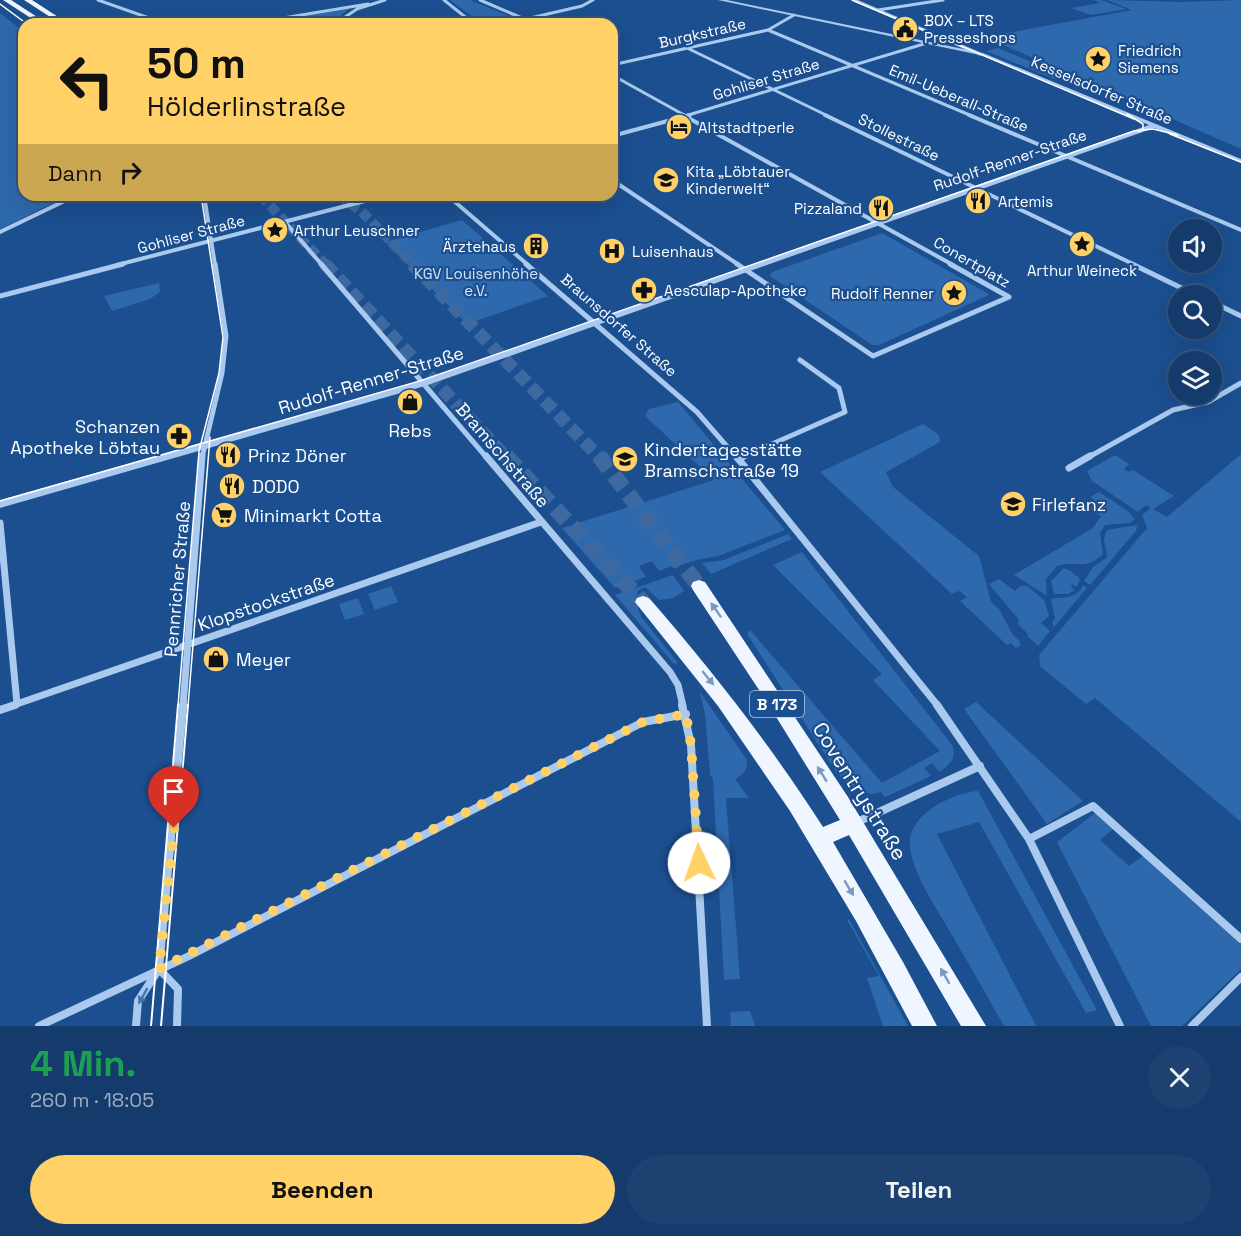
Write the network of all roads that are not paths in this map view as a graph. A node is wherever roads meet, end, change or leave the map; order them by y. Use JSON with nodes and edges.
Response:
{"nodes":[{"id":1,"x":6,"y":0,"type":"edge"},
{"id":2,"x":27,"y":0,"type":"edge"},
{"id":3,"x":98,"y":0,"type":"edge"},
{"id":4,"x":385,"y":0,"type":"edge"},
{"id":5,"x":444,"y":0,"type":"edge"},
{"id":6,"x":480,"y":0,"type":"edge"},
{"id":7,"x":593,"y":0,"type":"edge"},
{"id":8,"x":720,"y":0,"type":"edge"},
{"id":9,"x":854,"y":0,"type":"edge"},
{"id":10,"x":943,"y":0,"type":"edge"},
{"id":11,"x":368,"y":4,"type":"junction"},
{"id":12,"x":877,"y":10,"type":"junction"},
{"id":13,"x":794,"y":15,"type":"junction"},
{"id":14,"x":35,"y":18,"type":"edge"},
{"id":15,"x":56,"y":18,"type":"edge"},
{"id":16,"x":149,"y":18,"type":"edge"},
{"id":17,"x":280,"y":18,"type":"edge"},
{"id":18,"x":342,"y":18,"type":"edge"},
{"id":19,"x":466,"y":18,"type":"edge"},
{"id":20,"x":524,"y":18,"type":"edge"},
{"id":21,"x":530,"y":18,"type":"edge"},
{"id":22,"x":768,"y":30,"type":"junction"},
{"id":23,"x":927,"y":43,"type":"junction"},
{"id":24,"x":687,"y":48,"type":"junction"},
{"id":25,"x":981,"y":54,"type":"junction"},
{"id":26,"x":618,"y":64,"type":"edge"},
{"id":27,"x":853,"y":66,"type":"junction"},
{"id":28,"x":618,"y":78,"type":"edge"},
{"id":29,"x":773,"y":90,"type":"junction"},
{"id":30,"x":686,"y":116,"type":"junction"},
{"id":31,"x":1154,"y":126,"type":"junction"},
{"id":32,"x":618,"y":134,"type":"edge"},
{"id":33,"x":1066,"y":156,"type":"junction"},
{"id":34,"x":1241,"y":161,"type":"edge"},
{"id":35,"x":618,"y":184,"type":"edge"},
{"id":36,"x":975,"y":188,"type":"junction"},
{"id":37,"x":65,"y":201,"type":"edge"},
{"id":38,"x":205,"y":201,"type":"edge"},
{"id":39,"x":365,"y":201,"type":"edge"},
{"id":40,"x":454,"y":201,"type":"edge"},
{"id":41,"x":285,"y":222,"type":"junction"},
{"id":42,"x":877,"y":223,"type":"junction"},
{"id":43,"x":1241,"y":230,"type":"edge"},
{"id":44,"x":0,"y":232,"type":"edge"},
{"id":45,"x":211,"y":241,"type":"junction"},
{"id":46,"x":745,"y":270,"type":"junction"},
{"id":47,"x":1175,"y":285,"type":"edge"},
{"id":48,"x":0,"y":296,"type":"edge"},
{"id":49,"x":1222,"y":307,"type":"edge"},
{"id":50,"x":1241,"y":316,"type":"edge"},
{"id":51,"x":594,"y":323,"type":"junction"},
{"id":52,"x":801,"y":360,"type":"dead end"},
{"id":53,"x":1241,"y":383,"type":"edge"},
{"id":54,"x":422,"y":384,"type":"junction"},
{"id":55,"x":204,"y":446,"type":"junction"},
{"id":56,"x":738,"y":459,"type":"junction"},
{"id":57,"x":1068,"y":468,"type":"dead end"},
{"id":58,"x":0,"y":504,"type":"edge"},
{"id":59,"x":541,"y":522,"type":"junction"},
{"id":60,"x":0,"y":523,"type":"edge"},
{"id":61,"x":699,"y":586,"type":"tunnel mouth"},
{"id":62,"x":643,"y":602,"type":"tunnel mouth"},
{"id":63,"x":189,"y":644,"type":"junction"},
{"id":64,"x":17,"y":704,"type":"junction"},
{"id":65,"x":0,"y":710,"type":"edge"},
{"id":66,"x":686,"y":714,"type":"junction"},
{"id":67,"x":980,"y":766,"type":"junction"},
{"id":68,"x":853,"y":824,"type":"junction"},
{"id":69,"x":819,"y":838,"type":"junction"},
{"id":70,"x":1029,"y":838,"type":"junction"},
{"id":71,"x":1241,"y":939,"type":"edge"},
{"id":72,"x":159,"y":969,"type":"junction"},
{"id":73,"x":1241,"y":977,"type":"edge"},
{"id":74,"x":39,"y":1026,"type":"edge"},
{"id":75,"x":135,"y":1026,"type":"edge"},
{"id":76,"x":177,"y":1026,"type":"edge"},
{"id":77,"x":707,"y":1026,"type":"edge"},
{"id":78,"x":925,"y":1026,"type":"edge"},
{"id":79,"x":974,"y":1026,"type":"edge"},
{"id":80,"x":1120,"y":1026,"type":"edge"},
{"id":81,"x":1192,"y":1026,"type":"edge"}],
"edges":[{"from":1,"to":14,"type":"main road"},
{"from":2,"to":15,"type":"main road"},
{"from":3,"to":16,"type":"street"},
{"from":4,"to":11,"type":"street"},
{"from":5,"to":19,"type":"street"},
{"from":6,"to":20,"type":"street"},
{"from":7,"to":21,"type":"street"},
{"from":8,"to":13,"type":"street"},
{"from":9,"to":12,"type":"street","name":"Kesselsdorfer Straße"},
{"from":10,"to":12,"type":"street"},
{"from":11,"to":17,"type":"street"},
{"from":11,"to":18,"type":"street"},
{"from":12,"to":25,"type":"street","name":"Kesselsdorfer Straße"},
{"from":13,"to":22,"type":"street","name":"Burgkstraße"},
{"from":13,"to":23,"type":"street"},
{"from":22,"to":24,"type":"street","name":"Burgkstraße"},
{"from":22,"to":27,"type":"street","name":"Emil-Ueberall-Straße"},
{"from":23,"to":25,"type":"street"},
{"from":23,"to":27,"type":"street","name":"Gohliser Straße"},
{"from":24,"to":26,"type":"street","name":"Burgkstraße"},
{"from":24,"to":29,"type":"street","name":"Stollestraße"},
{"from":25,"to":31,"type":"street","name":"Kesselsdorfer Straße"},
{"from":27,"to":29,"type":"street","name":"Gohliser Straße"},
{"from":27,"to":33,"type":"street","name":"Emil-Ueberall-Straße"},
{"from":28,"to":30,"type":"street"},
{"from":29,"to":30,"type":"street","name":"Gohliser Straße"},
{"from":29,"to":36,"type":"street","name":"Stollestraße"},
{"from":30,"to":32,"type":"street","name":"Gohliser Straße"},
{"from":30,"to":42,"type":"street"},
{"from":31,"to":33,"type":"street","name":"Rudolf-Renner-Straße"},
{"from":31,"to":34,"type":"street","name":"Kesselsdorfer Straße"},
{"from":33,"to":36,"type":"street","name":"Rudolf-Renner-Straße"},
{"from":33,"to":43,"type":"street","name":"Emil-Ueberall-Straße"},
{"from":35,"to":46,"type":"street"},
{"from":36,"to":42,"type":"street","name":"Rudolf-Renner-Straße"},
{"from":36,"to":47,"type":"street","name":"Stollestraße"},
{"from":37,"to":44,"type":"street"},
{"from":38,"to":45,"type":"street","name":"Pennricher Straße"},
{"from":39,"to":41,"type":"street","name":"Gohliser Straße"},
{"from":40,"to":51,"type":"street","name":"Braunsdorfer Straße"},
{"from":41,"to":45,"type":"street","name":"Gohliser Straße"},
{"from":41,"to":54,"type":"street","name":"Bramschstraße"},
{"from":42,"to":46,"type":"street"},
{"from":42,"to":46,"type":"street","name":"Conertplatz"},
{"from":45,"to":48,"type":"street","name":"Gohliser Straße"},
{"from":45,"to":55,"type":"street","name":"Pennricher Straße"},
{"from":46,"to":51,"type":"street","name":"Rudolf-Renner-Straße"},
{"from":49,"to":50,"type":"street"},
{"from":51,"to":54,"type":"street","name":"Rudolf-Renner-Straße"},
{"from":51,"to":56,"type":"street","name":"Braunsdorfer Straße"},
{"from":52,"to":56,"type":"street"},
{"from":53,"to":57,"type":"street"},
{"from":54,"to":55,"type":"street","name":"Rudolf-Renner-Straße"},
{"from":54,"to":59,"type":"street","name":"Bramschstraße"},
{"from":55,"to":58,"type":"street","name":"Rudolf-Renner-Straße"},
{"from":55,"to":63,"type":"street","name":"Pennricher Straße"},
{"from":56,"to":67,"type":"street","name":"Braunsdorfer Straße"},
{"from":59,"to":63,"type":"street","name":"Klopstockstraße"},
{"from":59,"to":66,"type":"street","name":"Bramschstraße"},
{"from":60,"to":64,"type":"street"},
{"from":68,"to":61,"type":"main road","name":"Coventrystraße","number":"B 173","one_way":true},
{"from":62,"to":69,"type":"main road","number":"B 173","one_way":true},
{"from":63,"to":64,"type":"street","name":"Klopstockstraße"},
{"from":63,"to":72,"type":"street","name":"Pennricher Straße"},
{"from":64,"to":65,"type":"street","name":"Klopstockstraße"},
{"from":66,"to":72,"type":"street"},
{"from":66,"to":77,"type":"street","name":"Bramschstraße"},
{"from":67,"to":68,"type":"street"},
{"from":67,"to":70,"type":"street","name":"Braunsdorfer Straße"},
{"from":68,"to":69,"type":"main road"},
{"from":79,"to":68,"type":"main road","name":"Coventrystraße","number":"B 173","one_way":true},
{"from":69,"to":78,"type":"main road","number":"B 173","one_way":true},
{"from":70,"to":71,"type":"street"},
{"from":70,"to":80,"type":"street","name":"Braunsdorfer Straße"},
{"from":72,"to":74,"type":"street"},
{"from":72,"to":75,"type":"street","name":"Pennricher Straße","one_way":true},
{"from":72,"to":76,"type":"street"},
{"from":73,"to":81,"type":"street"}]}
